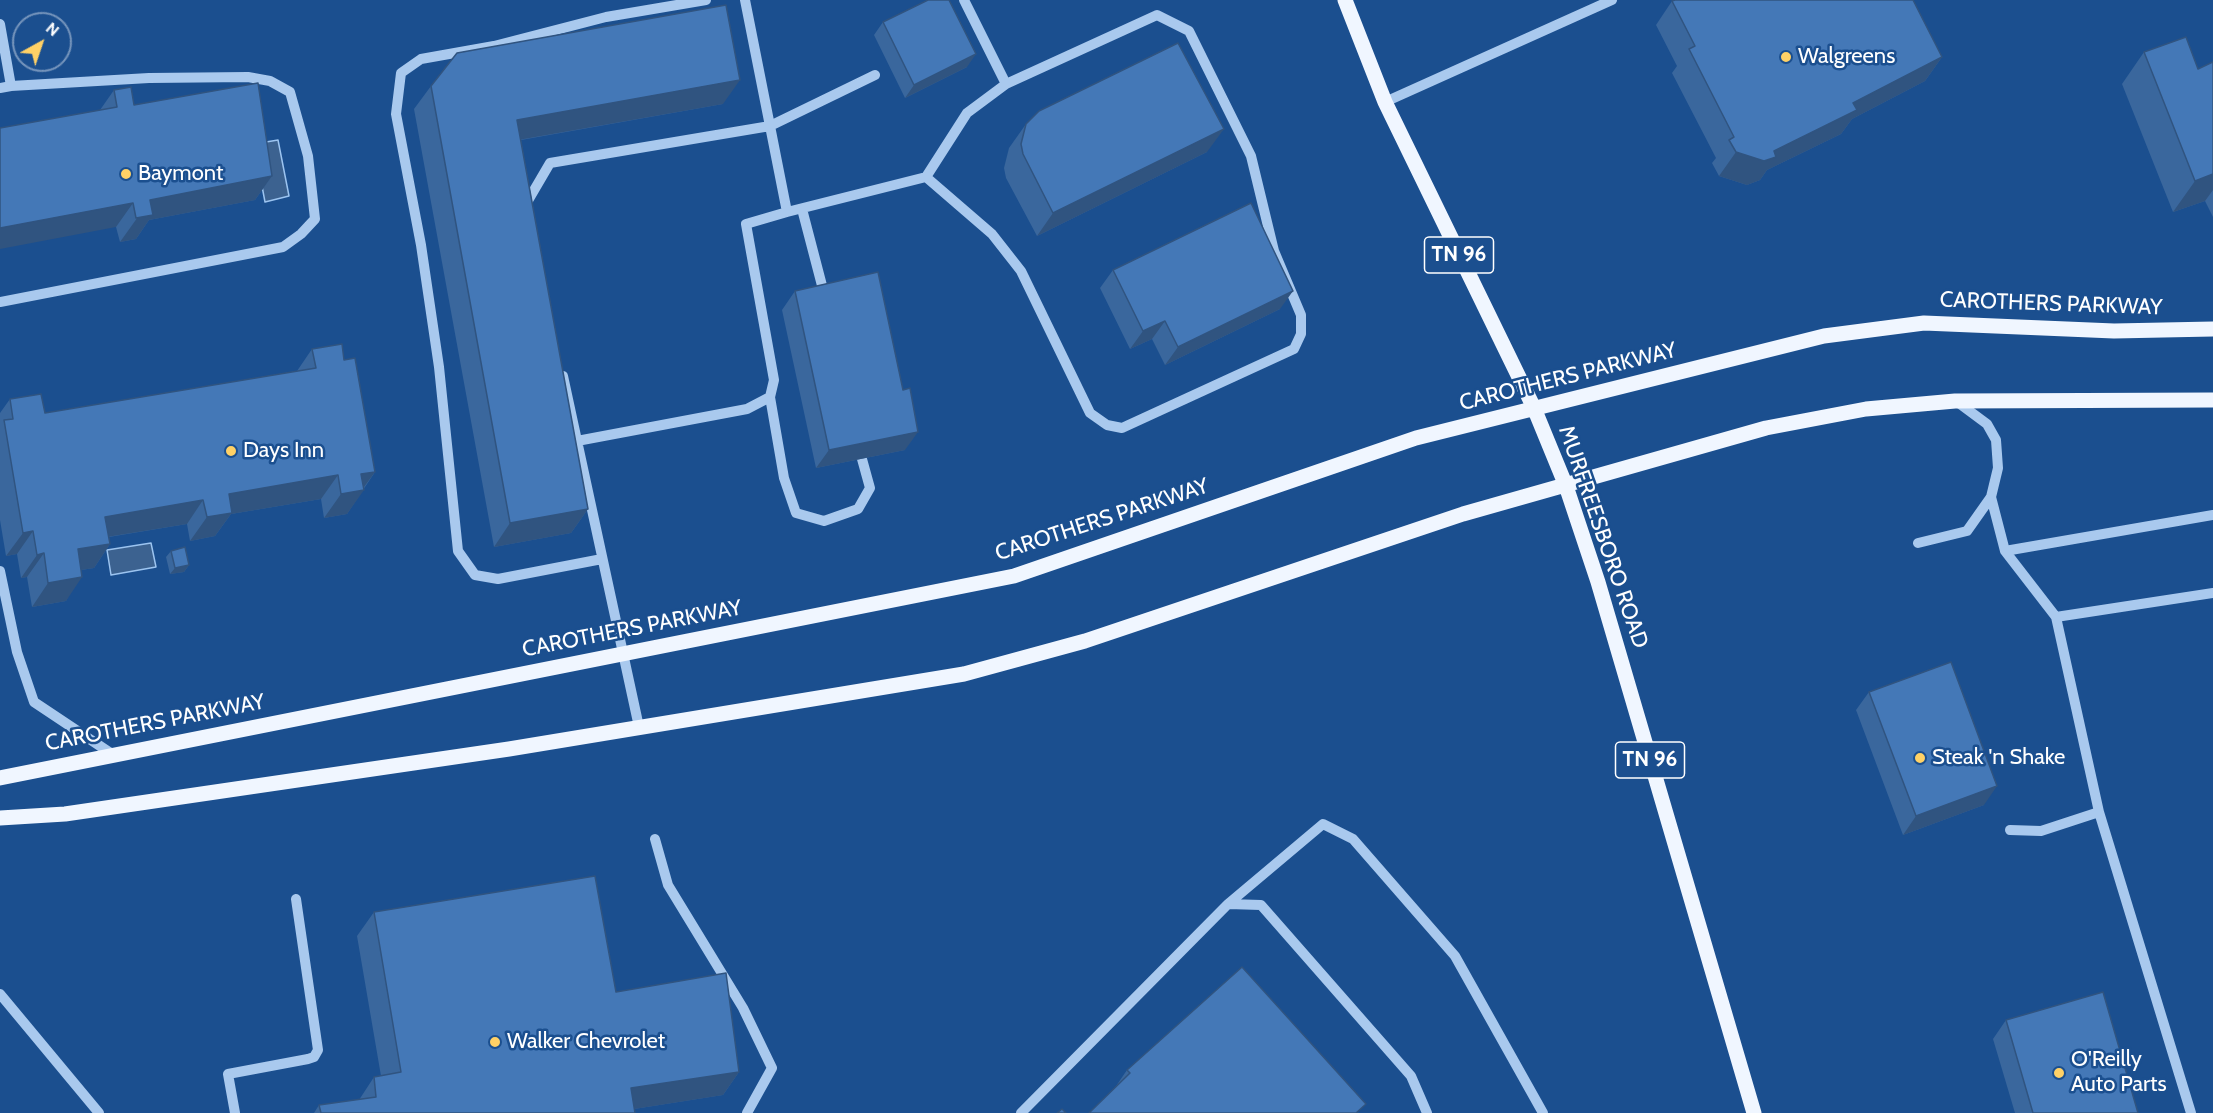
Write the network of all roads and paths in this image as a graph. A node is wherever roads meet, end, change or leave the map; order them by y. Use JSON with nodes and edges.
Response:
{"nodes":[{"id":1,"x":706,"y":0,"type":"edge"},
{"id":2,"x":745,"y":0,"type":"edge"},
{"id":3,"x":964,"y":0,"type":"edge"},
{"id":4,"x":1345,"y":0,"type":"edge"},
{"id":5,"x":1612,"y":0,"type":"edge"},
{"id":6,"x":0,"y":24,"type":"edge"},
{"id":7,"x":875,"y":75,"type":"dead end"},
{"id":8,"x":1006,"y":84,"type":"junction"},
{"id":9,"x":6,"y":87,"type":"edge"},
{"id":10,"x":1385,"y":102,"type":"junction"},
{"id":11,"x":770,"y":126,"type":"junction"},
{"id":12,"x":926,"y":177,"type":"junction"},
{"id":13,"x":802,"y":209,"type":"junction"},
{"id":14,"x":787,"y":213,"type":"junction"},
{"id":15,"x":529,"y":215,"type":"edge"},
{"id":16,"x":826,"y":300,"type":"edge"},
{"id":17,"x":0,"y":302,"type":"edge"},
{"id":18,"x":2213,"y":329,"type":"edge"},
{"id":19,"x":560,"y":359,"type":"edge"},
{"id":20,"x":770,"y":396,"type":"junction"},
{"id":21,"x":2213,"y":400,"type":"edge"},
{"id":22,"x":1956,"y":401,"type":"junction"},
{"id":23,"x":1534,"y":408,"type":"junction"},
{"id":24,"x":578,"y":441,"type":"junction"},
{"id":25,"x":862,"y":459,"type":"edge"},
{"id":26,"x":1566,"y":486,"type":"junction"},
{"id":27,"x":1991,"y":497,"type":"junction"},
{"id":28,"x":2213,"y":515,"type":"edge"},
{"id":29,"x":1918,"y":543,"type":"dead end"},
{"id":30,"x":2005,"y":550,"type":"junction"},
{"id":31,"x":602,"y":559,"type":"junction"},
{"id":32,"x":0,"y":572,"type":"edge"},
{"id":33,"x":2213,"y":593,"type":"edge"},
{"id":34,"x":2056,"y":617,"type":"junction"},
{"id":35,"x":623,"y":653,"type":"junction"},
{"id":36,"x":639,"y":727,"type":"junction"},
{"id":37,"x":112,"y":754,"type":"junction"},
{"id":38,"x":0,"y":777,"type":"edge"},
{"id":39,"x":2099,"y":812,"type":"junction"},
{"id":40,"x":0,"y":818,"type":"edge"},
{"id":41,"x":2010,"y":830,"type":"dead end"},
{"id":42,"x":655,"y":839,"type":"dead end"},
{"id":43,"x":296,"y":899,"type":"dead end"},
{"id":44,"x":1228,"y":904,"type":"junction"},
{"id":45,"x":0,"y":994,"type":"edge"},
{"id":46,"x":99,"y":1113,"type":"edge"},
{"id":47,"x":235,"y":1113,"type":"edge"},
{"id":48,"x":747,"y":1113,"type":"edge"},
{"id":49,"x":1021,"y":1113,"type":"edge"},
{"id":50,"x":1427,"y":1113,"type":"edge"},
{"id":51,"x":1543,"y":1113,"type":"edge"},
{"id":52,"x":1754,"y":1113,"type":"edge"},
{"id":53,"x":2191,"y":1113,"type":"edge"}],
"edges":[{"from":1,"to":31,"type":"street"},
{"from":2,"to":11,"type":"street"},
{"from":3,"to":8,"type":"street"},
{"from":4,"to":10,"type":"main road","name":"MURFREESBORO ROAD","number":"TN 96"},
{"from":5,"to":10,"type":"street"},
{"from":6,"to":9,"type":"street"},
{"from":7,"to":11,"type":"street"},
{"from":8,"to":12,"type":"street"},
{"from":8,"to":12,"type":"street"},
{"from":9,"to":17,"type":"street"},
{"from":10,"to":23,"type":"main road","name":"MURFREESBORO ROAD","number":"TN 96"},
{"from":11,"to":14,"type":"street"},
{"from":11,"to":15,"type":"street"},
{"from":12,"to":13,"type":"street"},
{"from":13,"to":14,"type":"street"},
{"from":13,"to":16,"type":"street"},
{"from":14,"to":20,"type":"street"},
{"from":18,"to":23,"type":"main road","name":"CAROTHERS PARKWAY"},
{"from":19,"to":24,"type":"street"},
{"from":20,"to":24,"type":"street"},
{"from":20,"to":25,"type":"street"},
{"from":21,"to":22,"type":"main road"},
{"from":22,"to":26,"type":"main road"},
{"from":22,"to":27,"type":"street"},
{"from":23,"to":26,"type":"main road","name":"MURFREESBORO ROAD","number":"TN 96"},
{"from":23,"to":35,"type":"main road","name":"CAROTHERS PARKWAY"},
{"from":24,"to":31,"type":"street"},
{"from":26,"to":36,"type":"main road"},
{"from":26,"to":52,"type":"main road","name":"MURFREESBORO ROAD","number":"TN 96"},
{"from":27,"to":29,"type":"street"},
{"from":27,"to":30,"type":"street"},
{"from":28,"to":30,"type":"street"},
{"from":30,"to":34,"type":"street"},
{"from":31,"to":35,"type":"street"},
{"from":32,"to":37,"type":"street"},
{"from":33,"to":34,"type":"street"},
{"from":34,"to":39,"type":"street"},
{"from":35,"to":36,"type":"street"},
{"from":35,"to":37,"type":"main road","name":"CAROTHERS PARKWAY"},
{"from":36,"to":40,"type":"main road"},
{"from":37,"to":38,"type":"main road","name":"CAROTHERS PARKWAY"},
{"from":39,"to":41,"type":"street"},
{"from":39,"to":53,"type":"street"},
{"from":42,"to":48,"type":"street"},
{"from":43,"to":47,"type":"street"},
{"from":44,"to":49,"type":"street"},
{"from":44,"to":50,"type":"street"},
{"from":44,"to":51,"type":"street"},
{"from":45,"to":46,"type":"street"}]}
